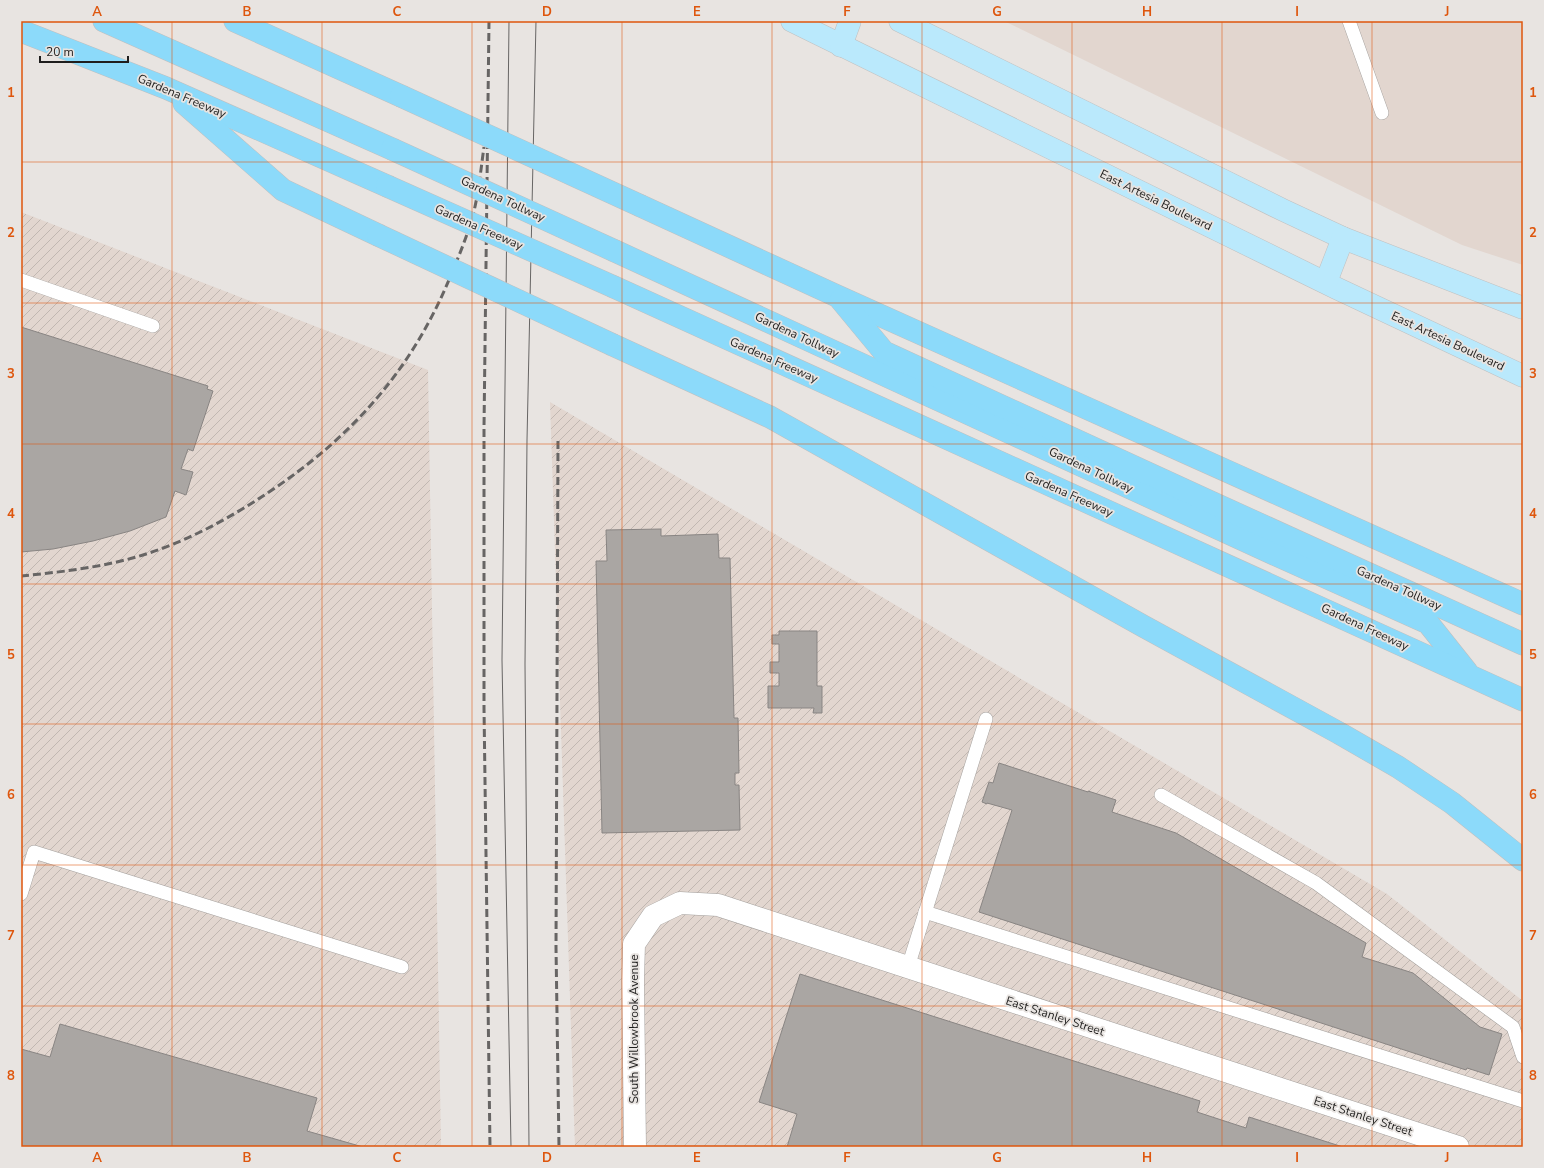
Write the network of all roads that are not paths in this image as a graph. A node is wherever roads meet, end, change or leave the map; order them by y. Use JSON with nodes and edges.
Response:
{"nodes":[{"id":1,"x":104,"y":21,"type":"edge"},
{"id":2,"x":235,"y":21,"type":"edge"},
{"id":3,"x":792,"y":21,"type":"edge"},
{"id":4,"x":850,"y":21,"type":"edge"},
{"id":5,"x":900,"y":21,"type":"edge"},
{"id":6,"x":1349,"y":21,"type":"edge"},
{"id":7,"x":21,"y":31,"type":"edge"},
{"id":8,"x":841,"y":46,"type":"junction"},
{"id":9,"x":166,"y":88,"type":"junction"},
{"id":10,"x":1382,"y":113,"type":"dead end"},
{"id":11,"x":1343,"y":238,"type":"junction"},
{"id":12,"x":21,"y":280,"type":"edge"},
{"id":13,"x":1326,"y":282,"type":"junction"},
{"id":14,"x":837,"y":296,"type":"junction"},
{"id":15,"x":1523,"y":308,"type":"edge"},
{"id":16,"x":153,"y":326,"type":"dead end"},
{"id":17,"x":1523,"y":376,"type":"edge"},
{"id":18,"x":1523,"y":604,"type":"edge"},
{"id":19,"x":1523,"y":644,"type":"edge"},
{"id":20,"x":1471,"y":676,"type":"junction"},
{"id":21,"x":1523,"y":700,"type":"edge"},
{"id":22,"x":986,"y":719,"type":"dead end"},
{"id":23,"x":1161,"y":795,"type":"dead end"},
{"id":24,"x":1523,"y":860,"type":"edge"},
{"id":25,"x":21,"y":894,"type":"edge"},
{"id":26,"x":925,"y":912,"type":"junction"},
{"id":27,"x":652,"y":916,"type":"joint"},
{"id":28,"x":402,"y":967,"type":"dead end"},
{"id":29,"x":908,"y":967,"type":"junction"},
{"id":30,"x":1523,"y":1057,"type":"edge"},
{"id":31,"x":1523,"y":1101,"type":"edge"},
{"id":32,"x":636,"y":1147,"type":"edge"},
{"id":33,"x":1458,"y":1147,"type":"edge"}],
"edges":[{"from":1,"to":20,"type":"highway","name":"Gardena Tollway","bridge":true},
{"from":2,"to":14,"type":"highway","bridge":true},
{"from":3,"to":8,"type":"main road","name":"East Artesia Boulevard"},
{"from":4,"to":8,"type":"main road"},
{"from":5,"to":11,"type":"main road"},
{"from":6,"to":10,"type":"lane"},
{"from":7,"to":9,"type":"highway","name":"Gardena Freeway"},
{"from":8,"to":13,"type":"main road","name":"East Artesia Boulevard"},
{"from":9,"to":20,"type":"highway","name":"Gardena Freeway","bridge":true},
{"from":9,"to":24,"type":"highway","bridge":true},
{"from":11,"to":13,"type":"main road"},
{"from":11,"to":15,"type":"main road"},
{"from":12,"to":16,"type":"lane"},
{"from":13,"to":17,"type":"main road","name":"East Artesia Boulevard"},
{"from":14,"to":18,"type":"highway"},
{"from":14,"to":19,"type":"highway","name":"Gardena Tollway"},
{"from":20,"to":21,"type":"highway","name":"Gardena Freeway"},
{"from":22,"to":26,"type":"lane"},
{"from":23,"to":30,"type":"lane"},
{"from":25,"to":28,"type":"lane"},
{"from":26,"to":29,"type":"lane"},
{"from":26,"to":31,"type":"lane"},
{"from":27,"to":29,"type":"street","name":"East Stanley Street"},
{"from":27,"to":32,"type":"street","name":"South Willowbrook Avenue"},
{"from":29,"to":33,"type":"street","name":"East Stanley Street"}]}
